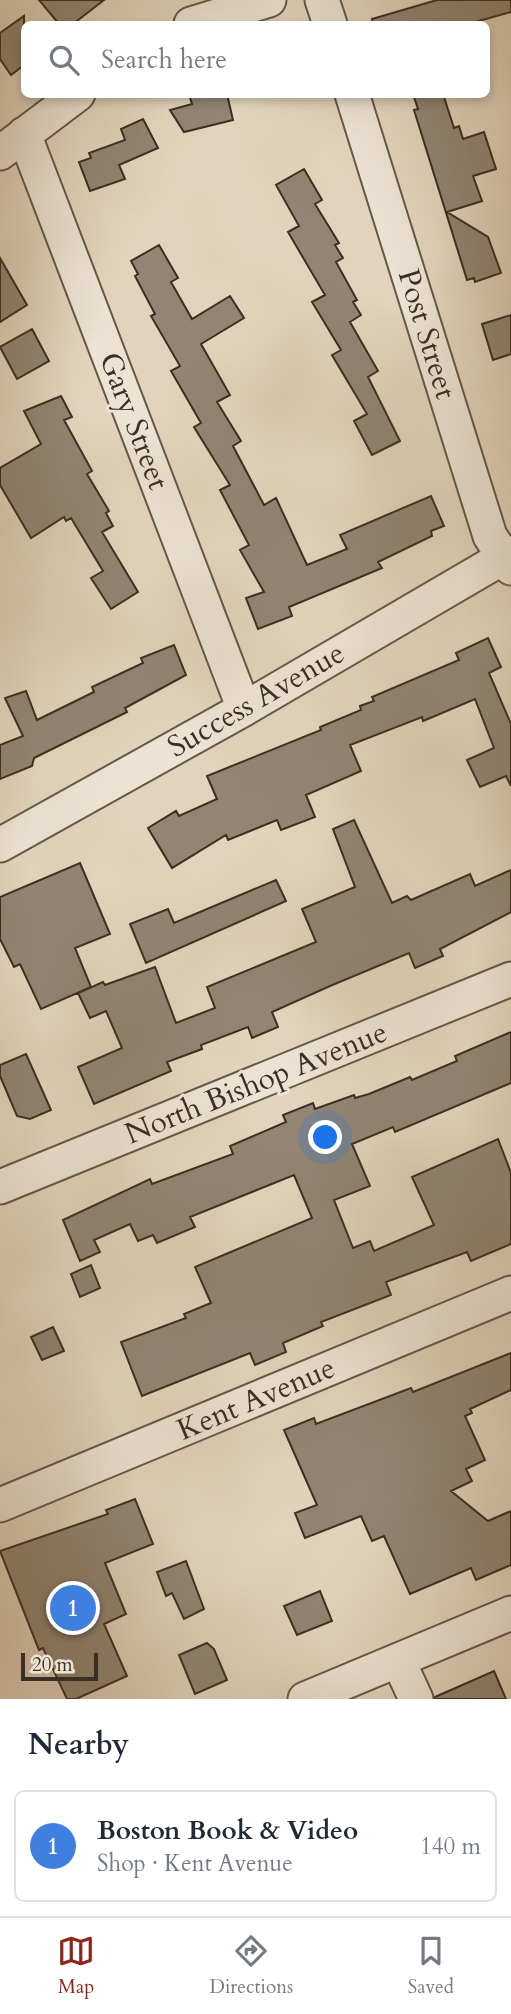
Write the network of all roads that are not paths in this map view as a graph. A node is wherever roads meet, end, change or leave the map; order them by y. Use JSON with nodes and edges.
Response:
{"nodes":[{"id":1,"x":269,"y":0,"type":"edge"},
{"id":2,"x":322,"y":0,"type":"edge"},
{"id":3,"x":201,"y":21,"type":"edge"},
{"id":4,"x":329,"y":21,"type":"edge"},
{"id":5,"x":73,"y":98,"type":"edge"},
{"id":6,"x":353,"y":98,"type":"edge"},
{"id":7,"x":12,"y":144,"type":"edge"},
{"id":8,"x":508,"y":559,"type":"edge"},
{"id":9,"x":244,"y":709,"type":"junction"},
{"id":10,"x":0,"y":845,"type":"edge"},
{"id":11,"x":511,"y":979,"type":"edge"},
{"id":12,"x":0,"y":1187,"type":"edge"},
{"id":13,"x":511,"y":1293,"type":"edge"},
{"id":14,"x":0,"y":1505,"type":"edge"},
{"id":15,"x":511,"y":1613,"type":"edge"},
{"id":16,"x":398,"y":1660,"type":"junction"},
{"id":17,"x":304,"y":1699,"type":"edge"},
{"id":18,"x":416,"y":1699,"type":"edge"}],
"edges":[{"from":1,"to":3,"type":"street"},
{"from":2,"to":4,"type":"street"},
{"from":5,"to":7,"type":"street"},
{"from":6,"to":8,"type":"street","name":"Post Street"},
{"from":7,"to":9,"type":"street","name":"Gary Street"},
{"from":8,"to":9,"type":"street","name":"Success Avenue"},
{"from":9,"to":10,"type":"street","name":"Success Avenue"},
{"from":11,"to":12,"type":"street","name":"North Bishop Avenue"},
{"from":13,"to":14,"type":"street","name":"Kent Avenue"},
{"from":15,"to":16,"type":"street"},
{"from":16,"to":17,"type":"street"},
{"from":16,"to":18,"type":"street"}]}
